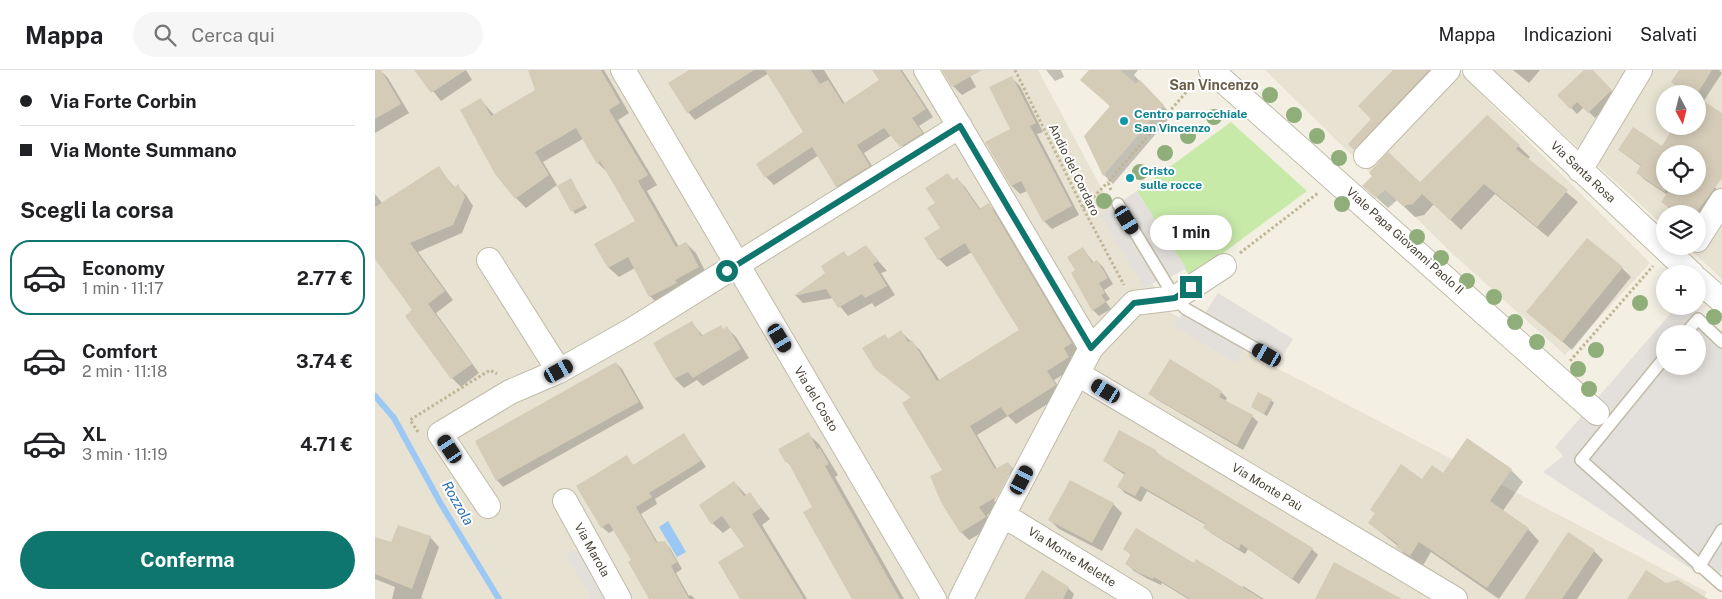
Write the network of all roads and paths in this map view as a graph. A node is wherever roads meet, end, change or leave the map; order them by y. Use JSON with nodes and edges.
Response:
{"nodes":[{"id":1,"x":623,"y":70,"type":"edge"},
{"id":2,"x":926,"y":70,"type":"edge"},
{"id":3,"x":1015,"y":70,"type":"edge"},
{"id":4,"x":1448,"y":70,"type":"edge"},
{"id":5,"x":1475,"y":70,"type":"edge"},
{"id":6,"x":1640,"y":70,"type":"edge"},
{"id":7,"x":1205,"y":74,"type":"edge"},
{"id":8,"x":960,"y":126,"type":"junction"},
{"id":9,"x":1366,"y":156,"type":"dead end"},
{"id":10,"x":1580,"y":170,"type":"junction"},
{"id":11,"x":1108,"y":182,"type":"junction"},
{"id":12,"x":1322,"y":190,"type":"dead end"},
{"id":13,"x":1722,"y":201,"type":"edge"},
{"id":14,"x":1118,"y":204,"type":"joint"},
{"id":15,"x":1083,"y":208,"type":"junction"},
{"id":16,"x":1706,"y":226,"type":"edge"},
{"id":17,"x":489,"y":260,"type":"dead end"},
{"id":18,"x":1658,"y":261,"type":"dead end"},
{"id":19,"x":737,"y":265,"type":"junction"},
{"id":20,"x":1690,"y":265,"type":"edge"},
{"id":21,"x":1224,"y":266,"type":"joint"},
{"id":22,"x":1706,"y":283,"type":"edge"},
{"id":23,"x":1175,"y":298,"type":"junction"},
{"id":24,"x":1722,"y":301,"type":"edge"},
{"id":25,"x":1134,"y":303,"type":"junction"},
{"id":26,"x":1693,"y":325,"type":"edge"},
{"id":27,"x":1704,"y":325,"type":"edge"},
{"id":28,"x":1706,"y":327,"type":"edge"},
{"id":29,"x":1722,"y":342,"type":"edge"},
{"id":30,"x":1091,"y":348,"type":"junction"},
{"id":31,"x":1267,"y":355,"type":"dead end"},
{"id":32,"x":1656,"y":366,"type":"edge"},
{"id":33,"x":559,"y":371,"type":"junction"},
{"id":34,"x":1078,"y":374,"type":"junction"},
{"id":35,"x":1556,"y":376,"type":"junction"},
{"id":36,"x":1604,"y":418,"type":"junction"},
{"id":37,"x":565,"y":501,"type":"dead end"},
{"id":38,"x":488,"y":506,"type":"dead end"},
{"id":39,"x":1003,"y":515,"type":"junction"},
{"id":40,"x":1722,"y":530,"type":"edge"},
{"id":41,"x":1699,"y":566,"type":"junction"},
{"id":42,"x":1722,"y":585,"type":"edge"},
{"id":43,"x":619,"y":599,"type":"edge"},
{"id":44,"x":934,"y":599,"type":"edge"},
{"id":45,"x":961,"y":599,"type":"edge"},
{"id":46,"x":1140,"y":599,"type":"edge"},
{"id":47,"x":1455,"y":599,"type":"edge"}],
"edges":[{"from":1,"to":19,"type":"street","name":"Via del Costo"},
{"from":2,"to":8,"type":"street"},
{"from":3,"to":15,"type":"path","name":"Andio del Cordaro"},
{"from":4,"to":9,"type":"street"},
{"from":5,"to":10,"type":"street","name":"Via Santa Rosa"},
{"from":6,"to":10,"type":"street"},
{"from":7,"to":11,"type":"path"},
{"from":7,"to":35,"type":"street","name":"Viale Papa Giovanni Paolo II"},
{"from":8,"to":19,"type":"street"},
{"from":8,"to":30,"type":"street"},
{"from":10,"to":20,"type":"street","name":"Via Santa Rosa"},
{"from":11,"to":14,"type":"path"},
{"from":11,"to":15,"type":"path"},
{"from":12,"to":21,"type":"path"},
{"from":13,"to":16,"type":"street"},
{"from":14,"to":23,"type":"lane"},
{"from":15,"to":25,"type":"path","name":"Andio del Cordaro"},
{"from":17,"to":33,"type":"street"},
{"from":18,"to":35,"type":"path"},
{"from":19,"to":33,"type":"street"},
{"from":19,"to":44,"type":"street","name":"Via del Costo"},
{"from":21,"to":23,"type":"street"},
{"from":22,"to":24,"type":"street","name":"Via Santa Rosa"},
{"from":23,"to":25,"type":"street"},
{"from":23,"to":31,"type":"lane"},
{"from":25,"to":30,"type":"street"},
{"from":26,"to":27,"type":"lane"},
{"from":28,"to":29,"type":"lane"},
{"from":30,"to":34,"type":"street"},
{"from":32,"to":36,"type":"lane"},
{"from":33,"to":38,"type":"street"},
{"from":34,"to":39,"type":"street"},
{"from":34,"to":47,"type":"street","name":"Via Monte Paù"},
{"from":35,"to":36,"type":"street","name":"Viale Papa Giovanni Paolo II"},
{"from":36,"to":41,"type":"lane"},
{"from":37,"to":43,"type":"street","name":"Via Marola"},
{"from":39,"to":45,"type":"street"},
{"from":39,"to":46,"type":"street","name":"Via Monte Melette"},
{"from":40,"to":41,"type":"lane"},
{"from":41,"to":42,"type":"lane"}]}
